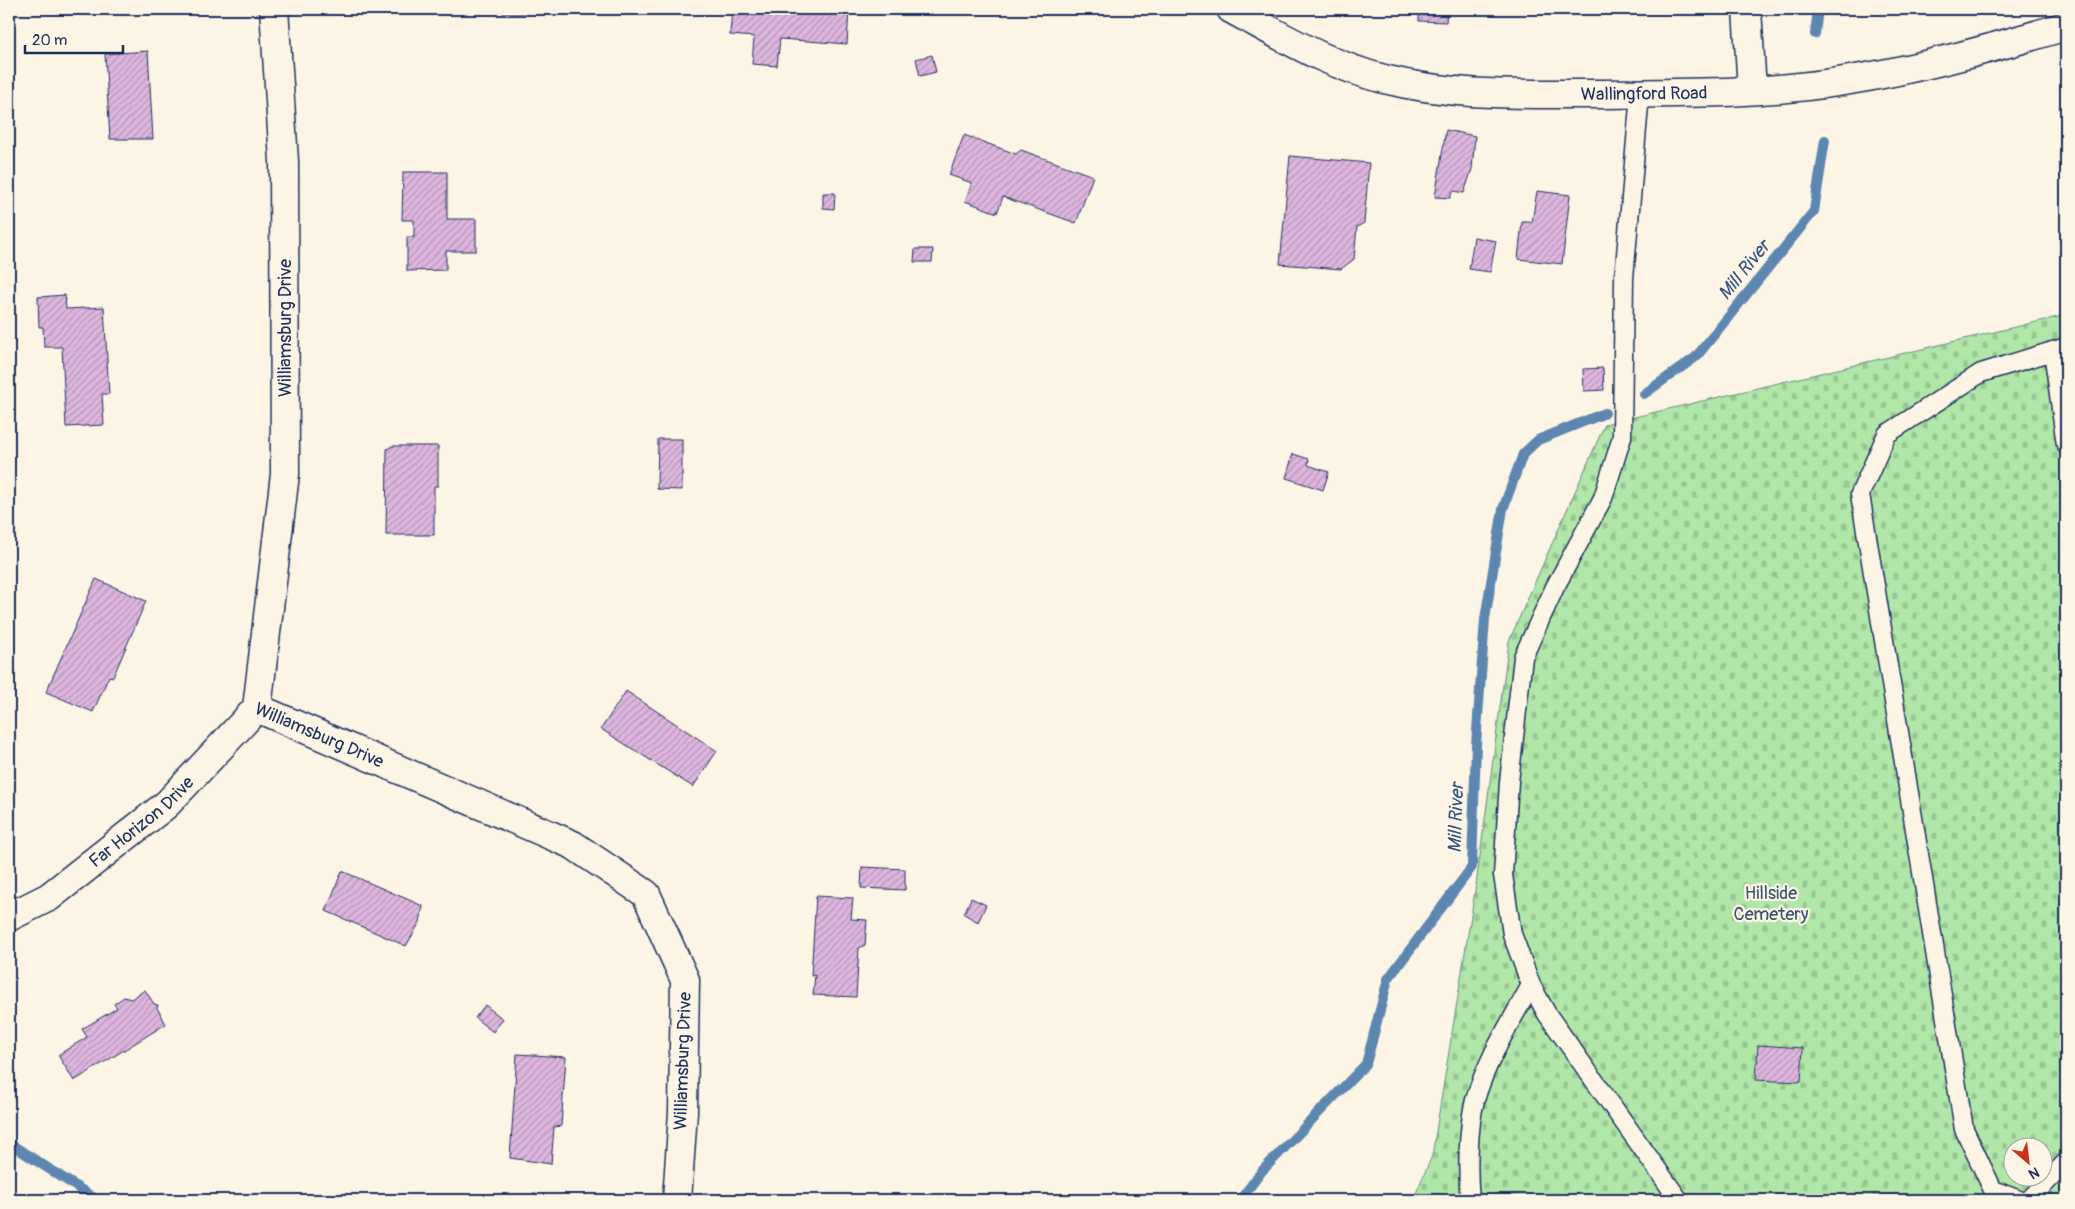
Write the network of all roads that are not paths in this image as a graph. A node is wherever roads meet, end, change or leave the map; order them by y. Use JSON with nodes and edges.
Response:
{"nodes":[{"id":1,"x":274,"y":9,"type":"edge"},
{"id":2,"x":1231,"y":9,"type":"edge"},
{"id":3,"x":1747,"y":9,"type":"edge"},
{"id":4,"x":2066,"y":26,"type":"edge"},
{"id":5,"x":1752,"y":90,"type":"junction"},
{"id":6,"x":1640,"y":94,"type":"junction"},
{"id":7,"x":2060,"y":349,"type":"edge"},
{"id":8,"x":2066,"y":445,"type":"edge"},
{"id":9,"x":257,"y":708,"type":"junction"},
{"id":10,"x":9,"y":916,"type":"edge"},
{"id":11,"x":1532,"y":986,"type":"junction"},
{"id":12,"x":2066,"y":1162,"type":"edge"},
{"id":13,"x":677,"y":1200,"type":"edge"},
{"id":14,"x":1470,"y":1200,"type":"edge"},
{"id":15,"x":1679,"y":1200,"type":"edge"},
{"id":16,"x":2019,"y":1200,"type":"edge"},
{"id":17,"x":2029,"y":1200,"type":"edge"}],
"edges":[{"from":1,"to":9,"type":"street","name":"Williamsburg Drive"},
{"from":2,"to":6,"type":"street","name":"Wallingford Road"},
{"from":3,"to":5,"type":"street"},
{"from":4,"to":5,"type":"street","name":"Wallingford Road"},
{"from":5,"to":6,"type":"street","name":"Wallingford Road"},
{"from":6,"to":11,"type":"lane"},
{"from":7,"to":8,"type":"lane"},
{"from":7,"to":16,"type":"lane"},
{"from":9,"to":10,"type":"street","name":"Far Horizon Drive"},
{"from":9,"to":13,"type":"street","name":"Williamsburg Drive"},
{"from":11,"to":14,"type":"lane"},
{"from":11,"to":15,"type":"lane"},
{"from":12,"to":17,"type":"lane"}]}
